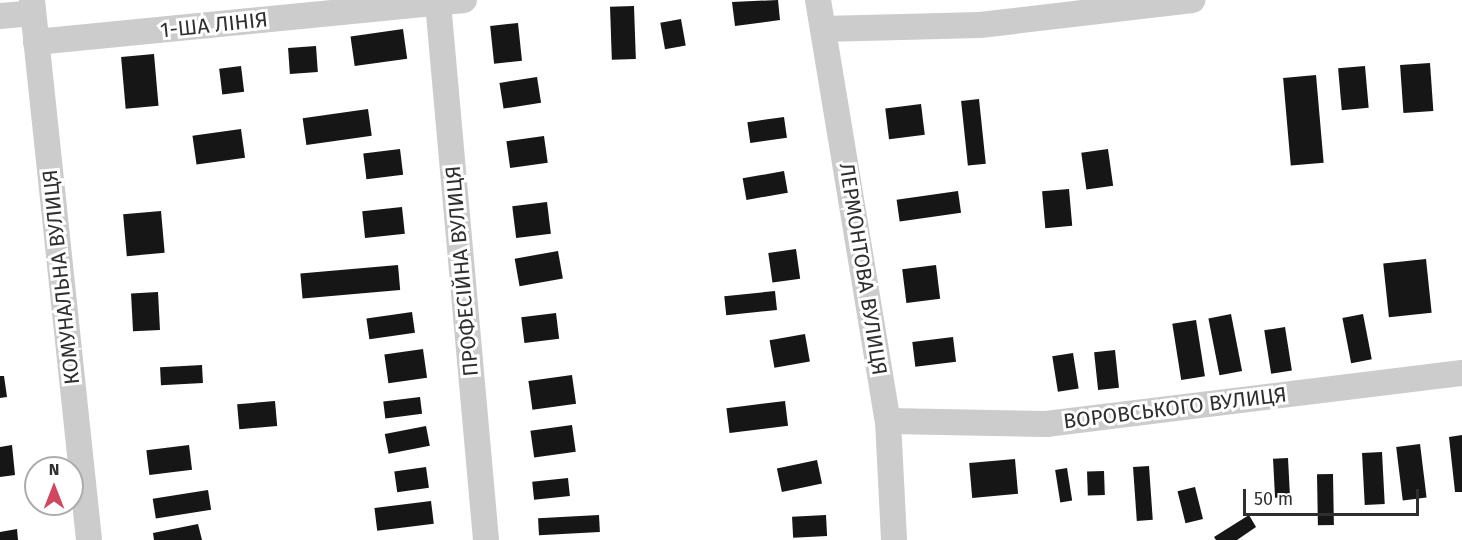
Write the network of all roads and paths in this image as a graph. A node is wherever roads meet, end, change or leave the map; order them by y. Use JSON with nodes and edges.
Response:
{"nodes":[{"id":1,"x":464,"y":0,"type":"edge"},
{"id":2,"x":818,"y":0,"type":"edge"},
{"id":3,"x":1192,"y":0,"type":"edge"},
{"id":4,"x":438,"y":3,"type":"junction"},
{"id":5,"x":33,"y":7,"type":"edge"},
{"id":6,"x":0,"y":16,"type":"edge"},
{"id":7,"x":823,"y":29,"type":"junction"},
{"id":8,"x":36,"y":42,"type":"junction"},
{"id":9,"x":1462,"y":373,"type":"edge"},
{"id":10,"x":888,"y":421,"type":"junction"},
{"id":11,"x":89,"y":540,"type":"edge"},
{"id":12,"x":486,"y":540,"type":"edge"},
{"id":13,"x":894,"y":540,"type":"edge"}],
"edges":[{"from":1,"to":4,"type":"street","name":"1-ША ЛІНІЯ"},
{"from":2,"to":7,"type":"street","name":"ЛЕРМОНТОВА ВУЛИЦЯ"},
{"from":3,"to":7,"type":"street"},
{"from":4,"to":8,"type":"street","name":"1-ША ЛІНІЯ"},
{"from":4,"to":12,"type":"street","name":"ПРОФЕСІЙНА ВУЛИЦЯ"},
{"from":5,"to":6,"type":"street"},
{"from":5,"to":8,"type":"street","name":"КОМУНАЛЬНА ВУЛИЦЯ"},
{"from":7,"to":10,"type":"street","name":"ЛЕРМОНТОВА ВУЛИЦЯ"},
{"from":8,"to":11,"type":"street","name":"КОМУНАЛЬНА ВУЛИЦЯ"},
{"from":9,"to":10,"type":"street","name":"ВОРОВСЬКОГО ВУЛИЦЯ"},
{"from":10,"to":13,"type":"street","name":"ЛЕРМОНТОВА ВУЛИЦЯ"}]}
